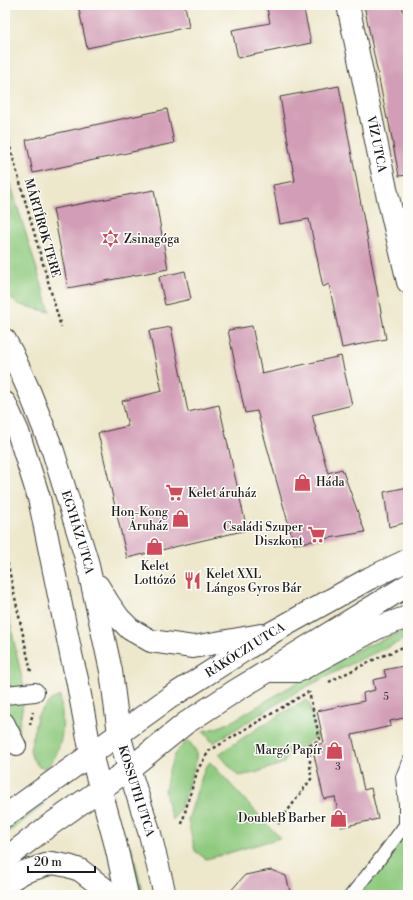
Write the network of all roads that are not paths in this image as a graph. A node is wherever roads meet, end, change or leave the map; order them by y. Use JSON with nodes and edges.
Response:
{"nodes":[{"id":1,"x":348,"y":5,"type":"edge"},
{"id":2,"x":408,"y":282,"type":"edge"},
{"id":3,"x":5,"y":340,"type":"edge"},
{"id":4,"x":5,"y":403,"type":"edge"},
{"id":5,"x":408,"y":560,"type":"edge"},
{"id":6,"x":87,"y":561,"type":"junction"},
{"id":7,"x":408,"y":584,"type":"edge"},
{"id":8,"x":408,"y":617,"type":"edge"},
{"id":9,"x":273,"y":632,"type":"junction"},
{"id":10,"x":268,"y":671,"type":"junction"},
{"id":11,"x":35,"y":692,"type":"road end"},
{"id":12,"x":5,"y":695,"type":"edge"},
{"id":13,"x":5,"y":722,"type":"edge"},
{"id":14,"x":119,"y":734,"type":"junction"},
{"id":15,"x":17,"y":746,"type":"road end"},
{"id":16,"x":91,"y":754,"type":"junction"},
{"id":17,"x":408,"y":762,"type":"edge"},
{"id":18,"x":129,"y":769,"type":"junction"},
{"id":19,"x":100,"y":790,"type":"junction"},
{"id":20,"x":5,"y":816,"type":"edge"},
{"id":21,"x":5,"y":859,"type":"edge"},
{"id":22,"x":5,"y":882,"type":"edge"},
{"id":23,"x":112,"y":895,"type":"edge"},
{"id":24,"x":127,"y":895,"type":"edge"},
{"id":25,"x":165,"y":895,"type":"edge"},
{"id":26,"x":350,"y":895,"type":"edge"}],
"edges":[{"from":1,"to":2,"type":"street","name":"VÍZ UTCA"},
{"from":3,"to":6,"type":"street","name":"EGYHÁZ UTCA"},
{"from":4,"to":16,"type":"street"},
{"from":5,"to":9,"type":"street","name":"RÁKÓCZI UTCA"},
{"from":6,"to":9,"type":"street"},
{"from":6,"to":14,"type":"street","name":"EGYHÁZ UTCA"},
{"from":7,"to":10,"type":"street"},
{"from":8,"to":10,"type":"street"},
{"from":9,"to":14,"type":"street","name":"RÁKÓCZI UTCA"},
{"from":10,"to":18,"type":"street"},
{"from":11,"to":12,"type":"street"},
{"from":13,"to":15,"type":"street"},
{"from":14,"to":16,"type":"street","name":"RÁKÓCZI UTCA"},
{"from":14,"to":18,"type":"street","name":"KOSSUTH UTCA"},
{"from":16,"to":19,"type":"street"},
{"from":16,"to":20,"type":"street","name":"RÁKÓCZI UTCA"},
{"from":17,"to":26,"type":"lane"},
{"from":18,"to":19,"type":"street"},
{"from":18,"to":25,"type":"street","name":"KOSSUTH UTCA"},
{"from":19,"to":21,"type":"street"},
{"from":19,"to":24,"type":"street"},
{"from":22,"to":23,"type":"street"}]}
